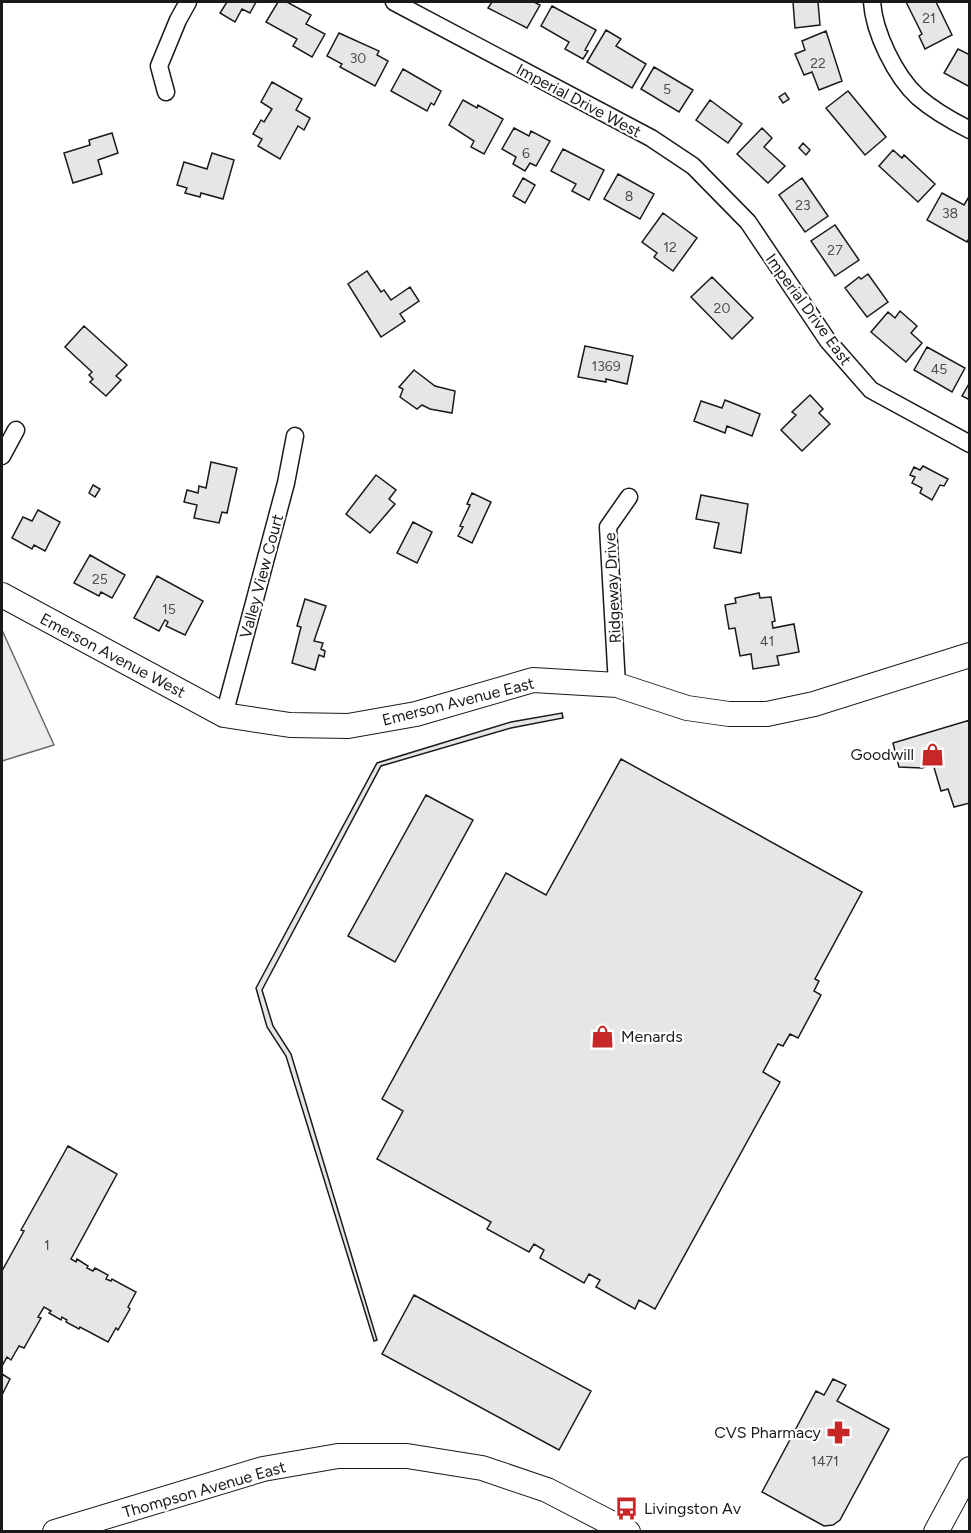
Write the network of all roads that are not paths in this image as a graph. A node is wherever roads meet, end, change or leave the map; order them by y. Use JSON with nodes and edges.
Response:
{"nodes":[{"id":1,"x":188,"y":2,"type":"edge"},
{"id":2,"x":394,"y":2,"type":"edge"},
{"id":3,"x":872,"y":2,"type":"edge"},
{"id":4,"x":166,"y":92,"type":"dead end"},
{"id":5,"x":969,"y":130,"type":"edge"},
{"id":6,"x":748,"y":222,"type":"joint"},
{"id":7,"x":16,"y":430,"type":"dead end"},
{"id":8,"x":295,"y":436,"type":"dead end"},
{"id":9,"x":969,"y":444,"type":"edge"},
{"id":10,"x":2,"y":456,"type":"edge"},
{"id":11,"x":629,"y":497,"type":"dead end"},
{"id":12,"x":2,"y":595,"type":"edge"},
{"id":13,"x":969,"y":655,"type":"edge"},
{"id":14,"x":617,"y":685,"type":"junction"},
{"id":15,"x":224,"y":715,"type":"junction"},
{"id":16,"x":969,"y":1469,"type":"edge"},
{"id":17,"x":619,"y":1529,"type":"edge"},
{"id":18,"x":54,"y":1532,"type":"edge"},
{"id":19,"x":936,"y":1532,"type":"edge"}],
"edges":[{"from":1,"to":4,"type":"street"},
{"from":2,"to":6,"type":"street","name":"Imperial Drive West"},
{"from":3,"to":5,"type":"street"},
{"from":6,"to":9,"type":"street","name":"Imperial Drive East"},
{"from":7,"to":10,"type":"street"},
{"from":8,"to":15,"type":"street","name":"Valley View Court"},
{"from":11,"to":14,"type":"street","name":"Ridgeway Drive"},
{"from":12,"to":15,"type":"street","name":"Emerson Avenue West"},
{"from":13,"to":14,"type":"street","name":"Emerson Avenue East"},
{"from":14,"to":15,"type":"street","name":"Emerson Avenue East"},
{"from":16,"to":19,"type":"street"},
{"from":17,"to":18,"type":"street","name":"Thompson Avenue East"}]}
